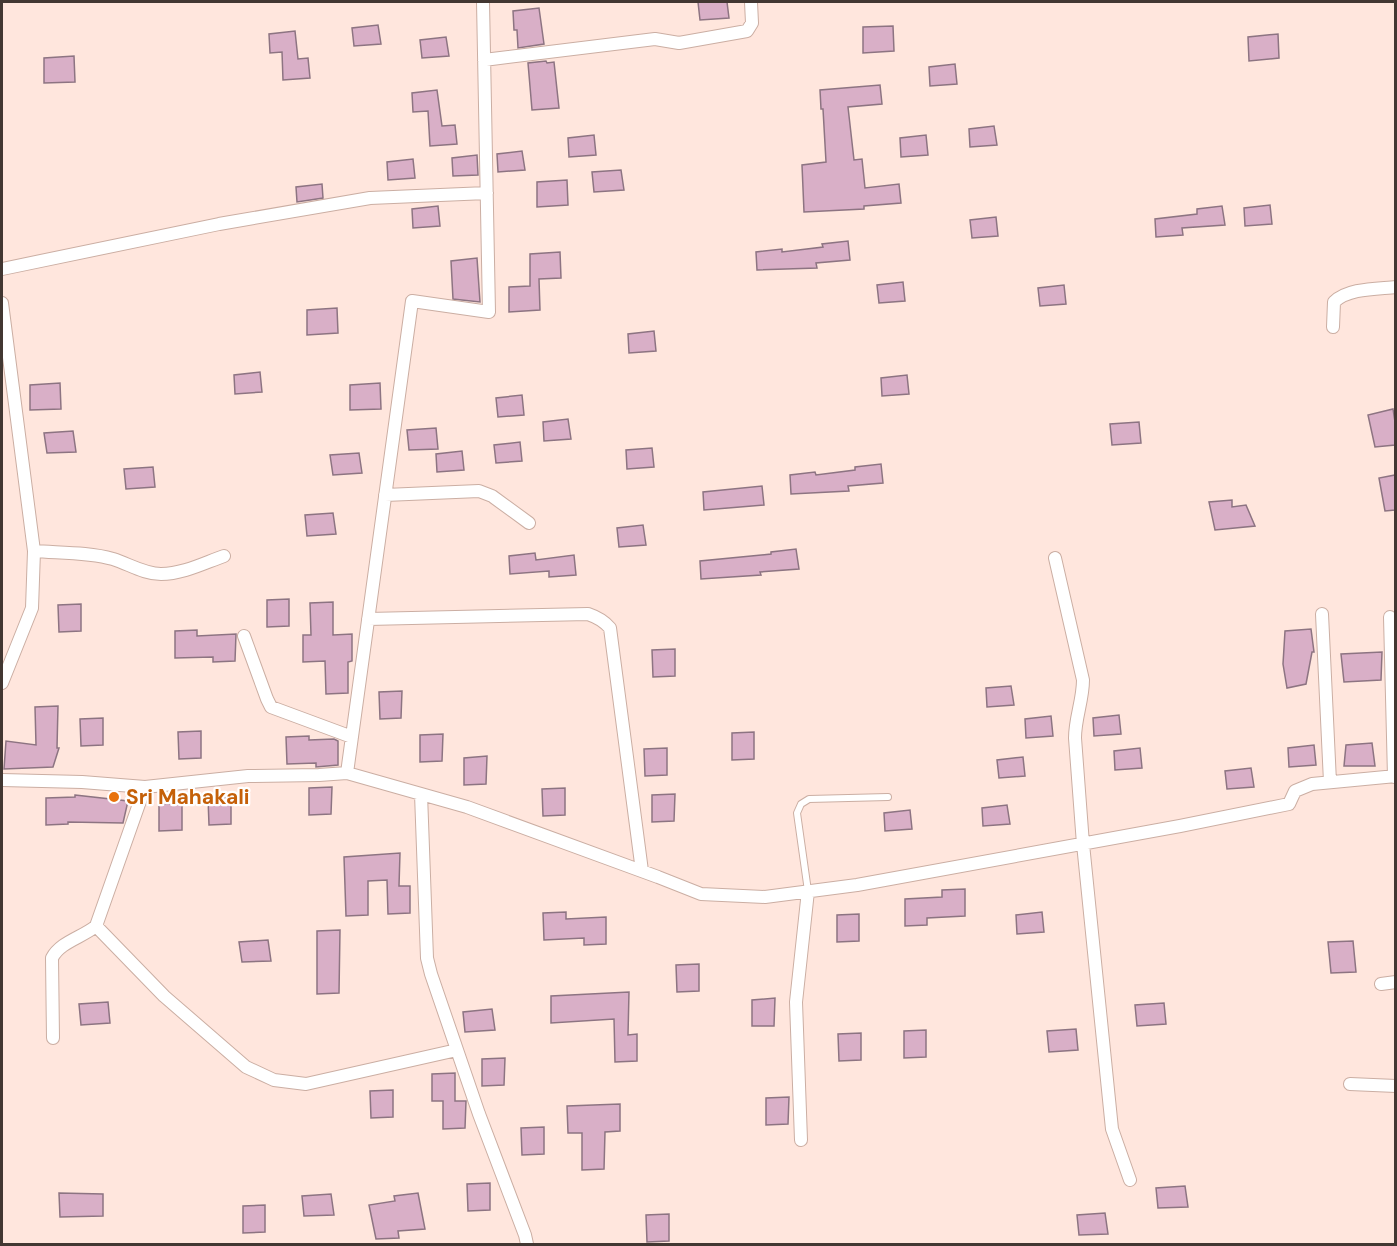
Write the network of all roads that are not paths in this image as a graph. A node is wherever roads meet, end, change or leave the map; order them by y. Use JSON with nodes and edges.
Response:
{"nodes":[{"id":1,"x":483,"y":2,"type":"edge"},
{"id":2,"x":751,"y":2,"type":"edge"},
{"id":3,"x":484,"y":60,"type":"junction"},
{"id":4,"x":487,"y":193,"type":"junction"},
{"id":5,"x":2,"y":269,"type":"edge"},
{"id":6,"x":1395,"y":287,"type":"edge"},
{"id":7,"x":2,"y":303,"type":"edge"},
{"id":8,"x":1333,"y":327,"type":"dead end"},
{"id":9,"x":385,"y":495,"type":"junction"},
{"id":10,"x":529,"y":523,"type":"dead end"},
{"id":11,"x":34,"y":551,"type":"junction"},
{"id":12,"x":224,"y":556,"type":"dead end"},
{"id":13,"x":1055,"y":558,"type":"dead end"},
{"id":14,"x":1322,"y":614,"type":"dead end"},
{"id":15,"x":1390,"y":617,"type":"dead end"},
{"id":16,"x":368,"y":619,"type":"junction"},
{"id":17,"x":244,"y":636,"type":"dead end"},
{"id":18,"x":2,"y":683,"type":"edge"},
{"id":19,"x":352,"y":737,"type":"junction"},
{"id":20,"x":347,"y":773,"type":"junction"},
{"id":21,"x":1395,"y":776,"type":"edge"},
{"id":22,"x":2,"y":780,"type":"edge"},
{"id":23,"x":1330,"y":782,"type":"junction"},
{"id":24,"x":145,"y":786,"type":"junction"},
{"id":25,"x":421,"y":794,"type":"junction"},
{"id":26,"x":888,"y":797,"type":"dead end"},
{"id":27,"x":1083,"y":844,"type":"junction"},
{"id":28,"x":642,"y":871,"type":"junction"},
{"id":29,"x":808,"y":891,"type":"junction"},
{"id":30,"x":96,"y":926,"type":"junction"},
{"id":31,"x":1395,"y":982,"type":"edge"},
{"id":32,"x":1381,"y":984,"type":"dead end"},
{"id":33,"x":53,"y":1038,"type":"dead end"},
{"id":34,"x":457,"y":1050,"type":"junction"},
{"id":35,"x":1350,"y":1084,"type":"dead end"},
{"id":36,"x":1395,"y":1086,"type":"edge"},
{"id":37,"x":801,"y":1140,"type":"dead end"},
{"id":38,"x":1130,"y":1180,"type":"dead end"},
{"id":39,"x":527,"y":1245,"type":"edge"}],
"edges":[{"from":1,"to":3,"type":"street"},
{"from":2,"to":3,"type":"street"},
{"from":3,"to":4,"type":"street"},
{"from":4,"to":5,"type":"street"},
{"from":4,"to":9,"type":"street"},
{"from":6,"to":8,"type":"street"},
{"from":7,"to":11,"type":"street"},
{"from":9,"to":10,"type":"street"},
{"from":9,"to":16,"type":"street"},
{"from":11,"to":12,"type":"street"},
{"from":11,"to":18,"type":"street"},
{"from":13,"to":27,"type":"street"},
{"from":14,"to":23,"type":"street"},
{"from":15,"to":21,"type":"street"},
{"from":16,"to":19,"type":"street"},
{"from":16,"to":28,"type":"street"},
{"from":17,"to":19,"type":"street"},
{"from":19,"to":20,"type":"street"},
{"from":20,"to":24,"type":"street"},
{"from":20,"to":25,"type":"street"},
{"from":21,"to":23,"type":"street"},
{"from":22,"to":24,"type":"street"},
{"from":23,"to":27,"type":"street"},
{"from":24,"to":30,"type":"street"},
{"from":25,"to":28,"type":"street"},
{"from":25,"to":34,"type":"street"},
{"from":26,"to":29,"type":"lane"},
{"from":27,"to":29,"type":"street"},
{"from":27,"to":38,"type":"street"},
{"from":28,"to":29,"type":"street"},
{"from":29,"to":37,"type":"street"},
{"from":30,"to":33,"type":"street"},
{"from":30,"to":34,"type":"street"},
{"from":31,"to":32,"type":"street"},
{"from":34,"to":39,"type":"street"},
{"from":35,"to":36,"type":"street"}]}
